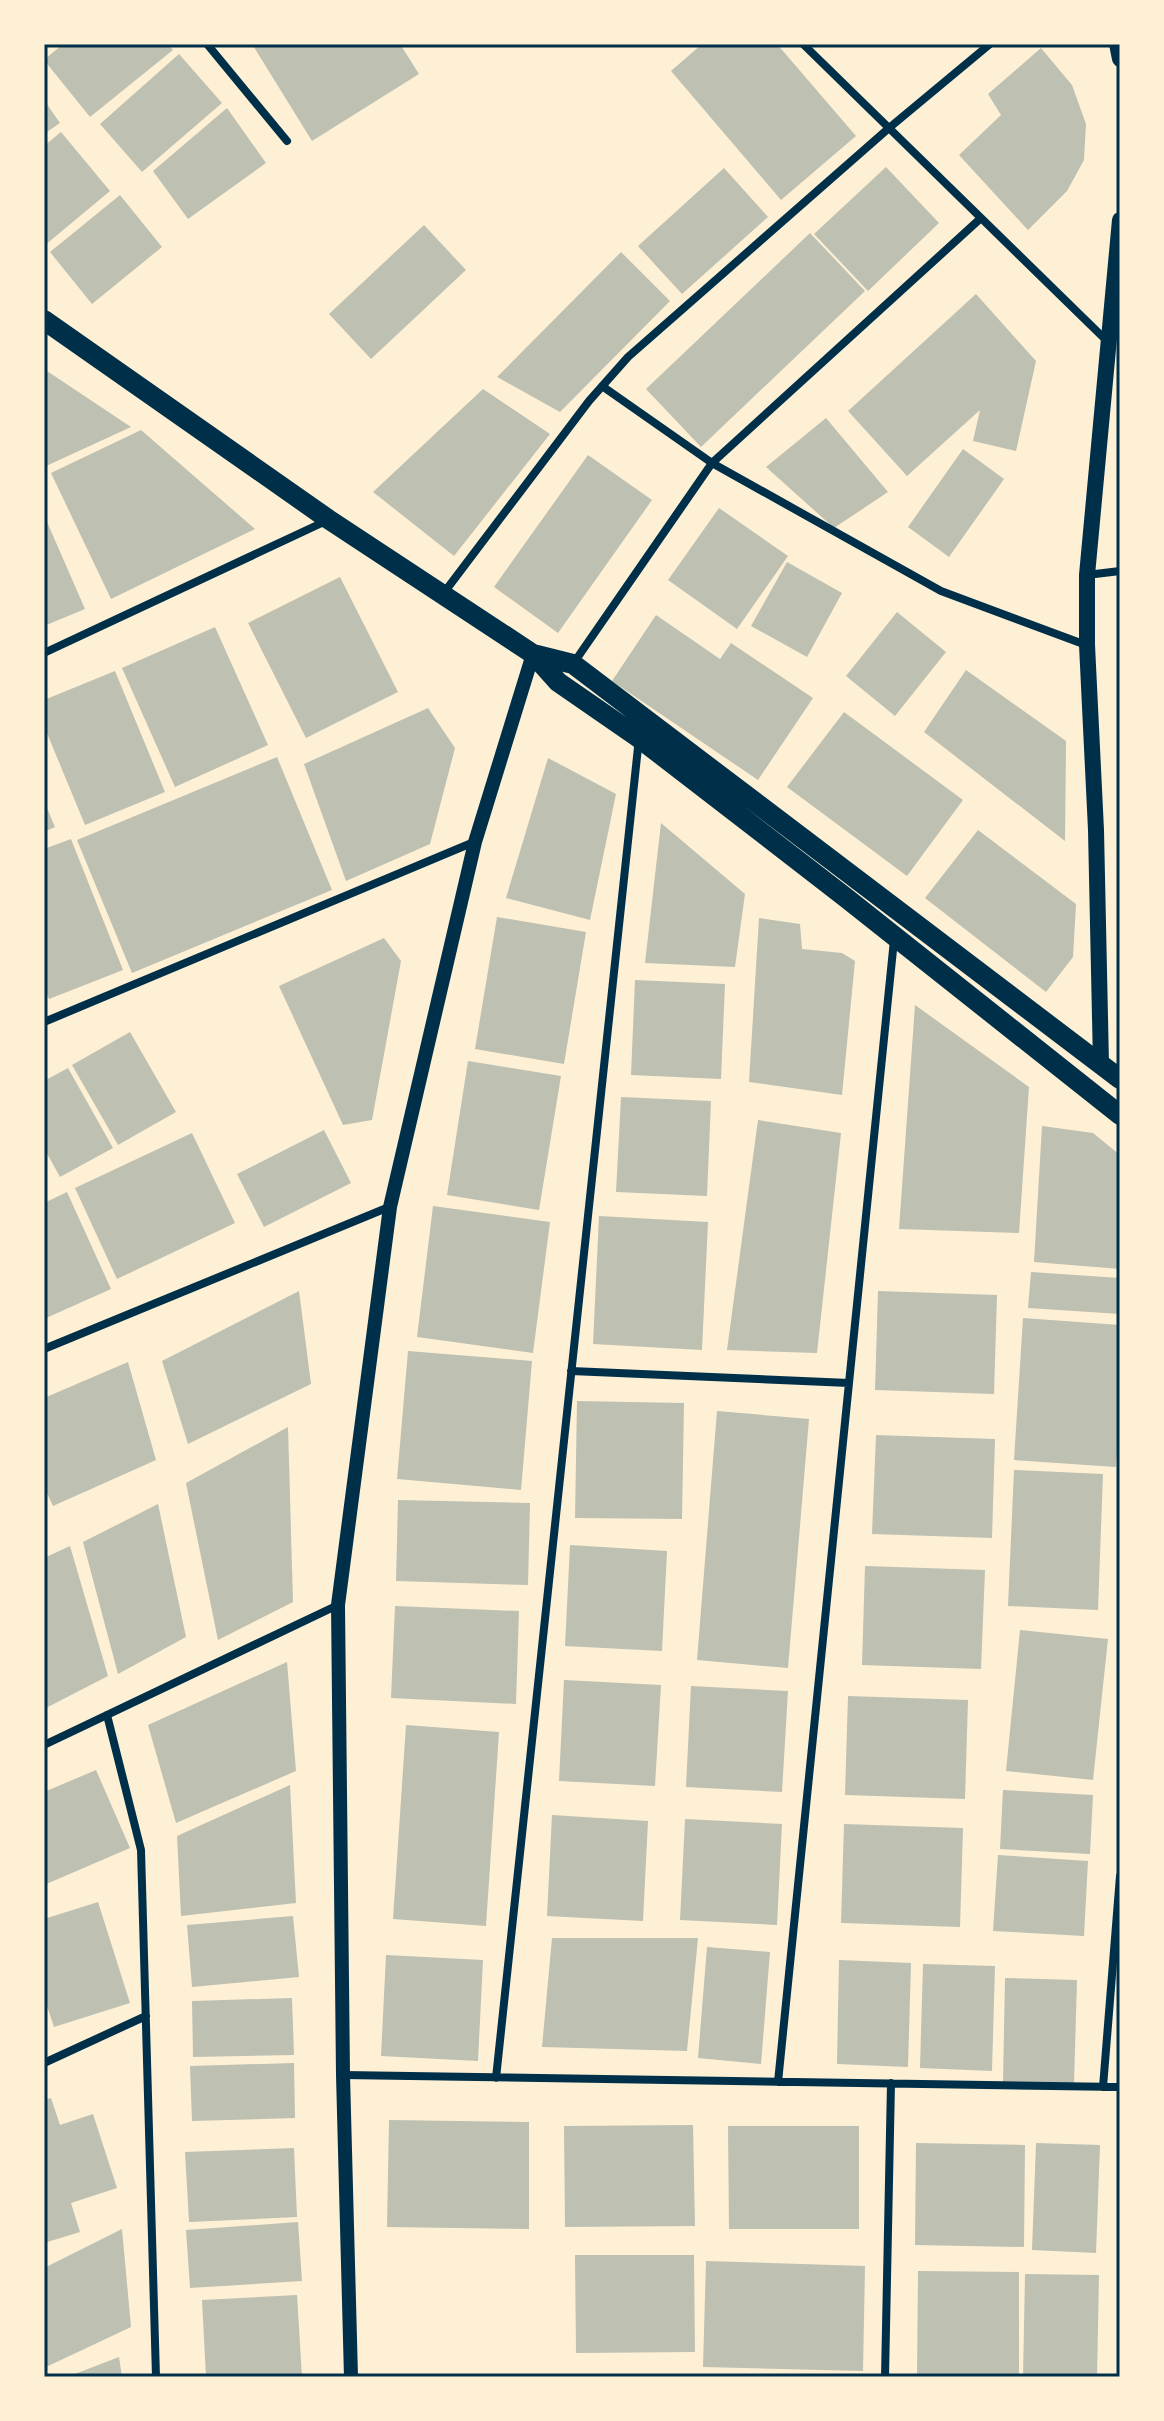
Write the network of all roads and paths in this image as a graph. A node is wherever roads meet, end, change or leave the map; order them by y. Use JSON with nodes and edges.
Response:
{"nodes":[{"id":1,"x":207,"y":44,"type":"edge"},
{"id":2,"x":803,"y":44,"type":"edge"},
{"id":3,"x":990,"y":44,"type":"edge"},
{"id":4,"x":1117,"y":44,"type":"edge"},
{"id":5,"x":1120,"y":59,"type":"edge"},
{"id":6,"x":889,"y":128,"type":"junction"},
{"id":7,"x":287,"y":141,"type":"dead end"},
{"id":8,"x":981,"y":218,"type":"junction"},
{"id":9,"x":1120,"y":220,"type":"edge"},
{"id":10,"x":44,"y":320,"type":"edge"},
{"id":11,"x":1110,"y":344,"type":"junction"},
{"id":12,"x":602,"y":386,"type":"junction"},
{"id":13,"x":712,"y":463,"type":"junction"},
{"id":14,"x":328,"y":519,"type":"junction"},
{"id":15,"x":1120,"y":571,"type":"edge"},
{"id":16,"x":1087,"y":575,"type":"junction"},
{"id":17,"x":443,"y":594,"type":"junction"},
{"id":18,"x":1087,"y":645,"type":"junction"},
{"id":19,"x":44,"y":653,"type":"edge"},
{"id":20,"x":533,"y":654,"type":"junction"},
{"id":21,"x":573,"y":664,"type":"junction"},
{"id":22,"x":639,"y":738,"type":"junction"},
{"id":23,"x":475,"y":842,"type":"junction"},
{"id":24,"x":895,"y":936,"type":"junction"},
{"id":25,"x":44,"y":1022,"type":"edge"},
{"id":26,"x":1101,"y":1064,"type":"junction"},
{"id":27,"x":1120,"y":1079,"type":"edge"},
{"id":28,"x":1120,"y":1115,"type":"edge"},
{"id":29,"x":390,"y":1207,"type":"junction"},
{"id":30,"x":44,"y":1349,"type":"edge"},
{"id":31,"x":571,"y":1371,"type":"junction"},
{"id":32,"x":849,"y":1383,"type":"junction"},
{"id":33,"x":338,"y":1605,"type":"junction"},
{"id":34,"x":107,"y":1715,"type":"junction"},
{"id":35,"x":44,"y":1745,"type":"edge"},
{"id":36,"x":1120,"y":1876,"type":"edge"},
{"id":37,"x":146,"y":2016,"type":"junction"},
{"id":38,"x":44,"y":2063,"type":"edge"},
{"id":39,"x":343,"y":2075,"type":"junction"},
{"id":40,"x":496,"y":2078,"type":"junction"},
{"id":41,"x":778,"y":2082,"type":"junction"},
{"id":42,"x":891,"y":2083,"type":"junction"},
{"id":43,"x":1103,"y":2087,"type":"junction"},
{"id":44,"x":1120,"y":2087,"type":"edge"},
{"id":45,"x":156,"y":2377,"type":"edge"},
{"id":46,"x":351,"y":2377,"type":"edge"},
{"id":47,"x":885,"y":2377,"type":"edge"}],
"edges":[{"from":1,"to":7,"type":"street"},
{"from":2,"to":6,"type":"street"},
{"from":3,"to":6,"type":"street"},
{"from":4,"to":5,"type":"main road"},
{"from":6,"to":8,"type":"street"},
{"from":6,"to":12,"type":"street"},
{"from":8,"to":11,"type":"street"},
{"from":8,"to":13,"type":"street"},
{"from":9,"to":11,"type":"main road"},
{"from":10,"to":14,"type":"main road"},
{"from":11,"to":16,"type":"main road"},
{"from":12,"to":13,"type":"street"},
{"from":12,"to":17,"type":"street"},
{"from":13,"to":18,"type":"street"},
{"from":13,"to":21,"type":"street"},
{"from":14,"to":17,"type":"main road"},
{"from":14,"to":19,"type":"street"},
{"from":15,"to":16,"type":"street"},
{"from":16,"to":18,"type":"main road"},
{"from":17,"to":20,"type":"main road"},
{"from":18,"to":26,"type":"main road"},
{"from":20,"to":21,"type":"main road"},
{"from":20,"to":22,"type":"main road"},
{"from":20,"to":23,"type":"street"},
{"from":21,"to":26,"type":"main road"},
{"from":22,"to":24,"type":"main road"},
{"from":22,"to":31,"type":"street"},
{"from":23,"to":25,"type":"street"},
{"from":23,"to":29,"type":"street"},
{"from":24,"to":28,"type":"main road"},
{"from":24,"to":32,"type":"street"},
{"from":26,"to":27,"type":"main road"},
{"from":29,"to":30,"type":"street"},
{"from":29,"to":33,"type":"street"},
{"from":31,"to":32,"type":"street"},
{"from":31,"to":40,"type":"street"},
{"from":32,"to":41,"type":"street"},
{"from":33,"to":34,"type":"street"},
{"from":33,"to":39,"type":"street"},
{"from":34,"to":35,"type":"street"},
{"from":34,"to":37,"type":"street"},
{"from":36,"to":43,"type":"street"},
{"from":37,"to":38,"type":"street"},
{"from":37,"to":45,"type":"street"},
{"from":39,"to":40,"type":"street"},
{"from":39,"to":46,"type":"street"},
{"from":40,"to":41,"type":"street"},
{"from":41,"to":42,"type":"street"},
{"from":42,"to":43,"type":"street"},
{"from":42,"to":47,"type":"street"},
{"from":43,"to":44,"type":"street"}]}
